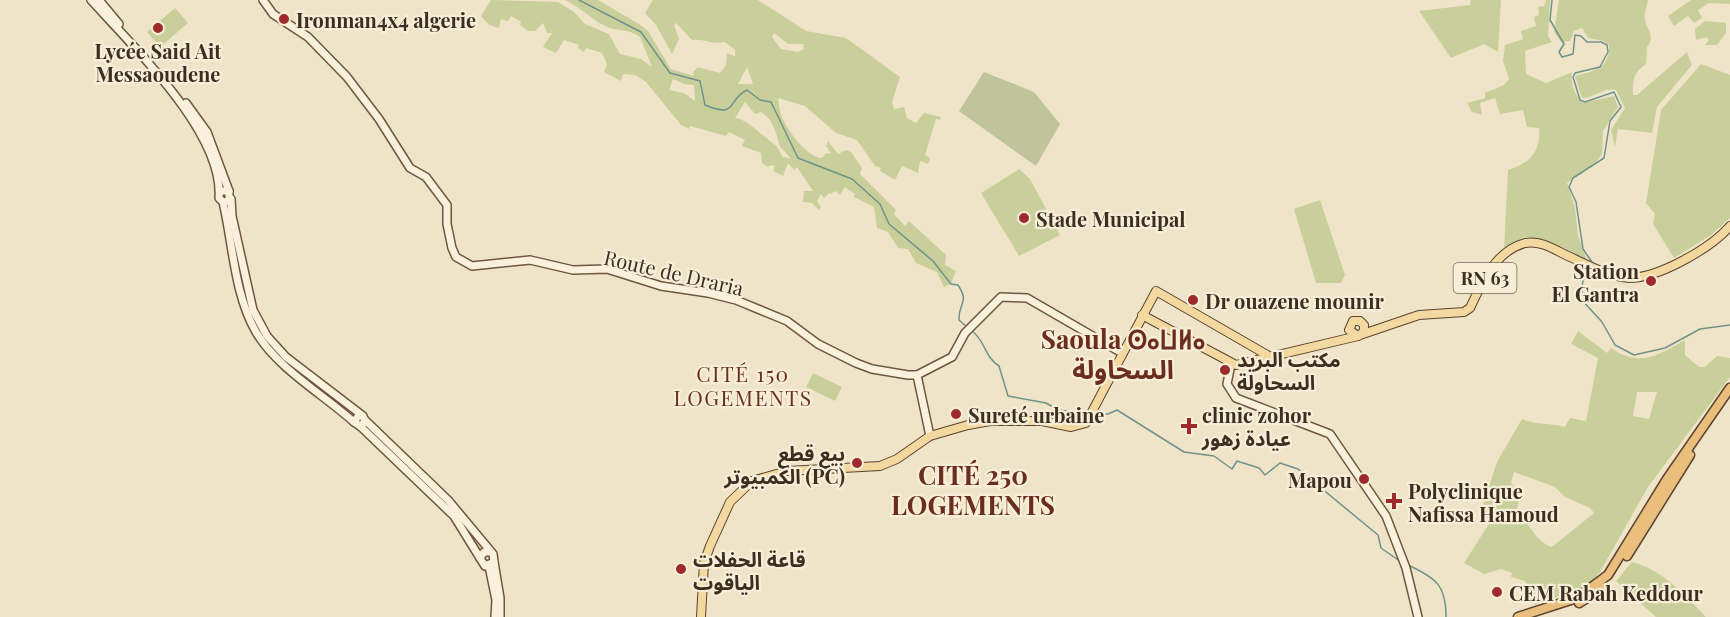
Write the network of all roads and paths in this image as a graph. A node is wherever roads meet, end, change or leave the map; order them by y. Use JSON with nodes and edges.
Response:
{"nodes":[{"id":1,"x":91,"y":0,"type":"edge"},
{"id":2,"x":99,"y":0,"type":"edge"},
{"id":3,"x":263,"y":0,"type":"edge"},
{"id":4,"x":228,"y":197,"type":"junction"},
{"id":5,"x":1730,"y":226,"type":"edge"},
{"id":6,"x":1142,"y":315,"type":"junction"},
{"id":7,"x":1361,"y":321,"type":"junction"},
{"id":8,"x":1390,"y":325,"type":"junction"},
{"id":9,"x":1349,"y":327,"type":"junction"},
{"id":10,"x":1359,"y":335,"type":"junction"},
{"id":11,"x":1343,"y":339,"type":"junction"},
{"id":12,"x":1122,"y":353,"type":"junction"},
{"id":13,"x":1269,"y":356,"type":"junction"},
{"id":14,"x":1230,"y":364,"type":"junction"},
{"id":15,"x":918,"y":375,"type":"junction"},
{"id":16,"x":1730,"y":388,"type":"edge"},
{"id":17,"x":1730,"y":397,"type":"edge"},
{"id":18,"x":360,"y":421,"type":"junction"},
{"id":19,"x":930,"y":436,"type":"junction"},
{"id":20,"x":489,"y":552,"type":"junction"},
{"id":21,"x":480,"y":558,"type":"junction"},
{"id":22,"x":491,"y":564,"type":"junction"},
{"id":23,"x":495,"y":617,"type":"edge"},
{"id":24,"x":500,"y":617,"type":"edge"},
{"id":25,"x":700,"y":617,"type":"edge"},
{"id":26,"x":1418,"y":617,"type":"edge"},
{"id":27,"x":1518,"y":617,"type":"edge"},
{"id":28,"x":1535,"y":617,"type":"edge"}],
"edges":[{"from":1,"to":4,"type":"main road"},
{"from":2,"to":4,"type":"main road"},
{"from":3,"to":15,"type":"main road","name":"Route de Draria"},
{"from":4,"to":18,"type":"main road"},
{"from":5,"to":8,"type":"main road","number":"RN 63"},
{"from":6,"to":12,"type":"main road"},
{"from":6,"to":13,"type":"main road"},
{"from":6,"to":14,"type":"main road"},
{"from":7,"to":8,"type":"main road","number":"RN 63"},
{"from":7,"to":9,"type":"main road"},
{"from":7,"to":10,"type":"main road"},
{"from":8,"to":10,"type":"main road","number":"RN 63"},
{"from":9,"to":10,"type":"main road"},
{"from":9,"to":11,"type":"main road"},
{"from":10,"to":11,"type":"main road","number":"RN 63"},
{"from":11,"to":13,"type":"main road","number":"RN 63"},
{"from":12,"to":15,"type":"main road"},
{"from":12,"to":19,"type":"main road"},
{"from":13,"to":14,"type":"main road"},
{"from":14,"to":26,"type":"main road"},
{"from":15,"to":19,"type":"main road"},
{"from":16,"to":27,"type":"highway"},
{"from":17,"to":28,"type":"highway"},
{"from":18,"to":20,"type":"main road"},
{"from":18,"to":21,"type":"main road"},
{"from":19,"to":25,"type":"main road"},
{"from":20,"to":21,"type":"main road"},
{"from":20,"to":22,"type":"main road"},
{"from":21,"to":22,"type":"main road"},
{"from":22,"to":23,"type":"main road"},
{"from":22,"to":24,"type":"main road"}]}
